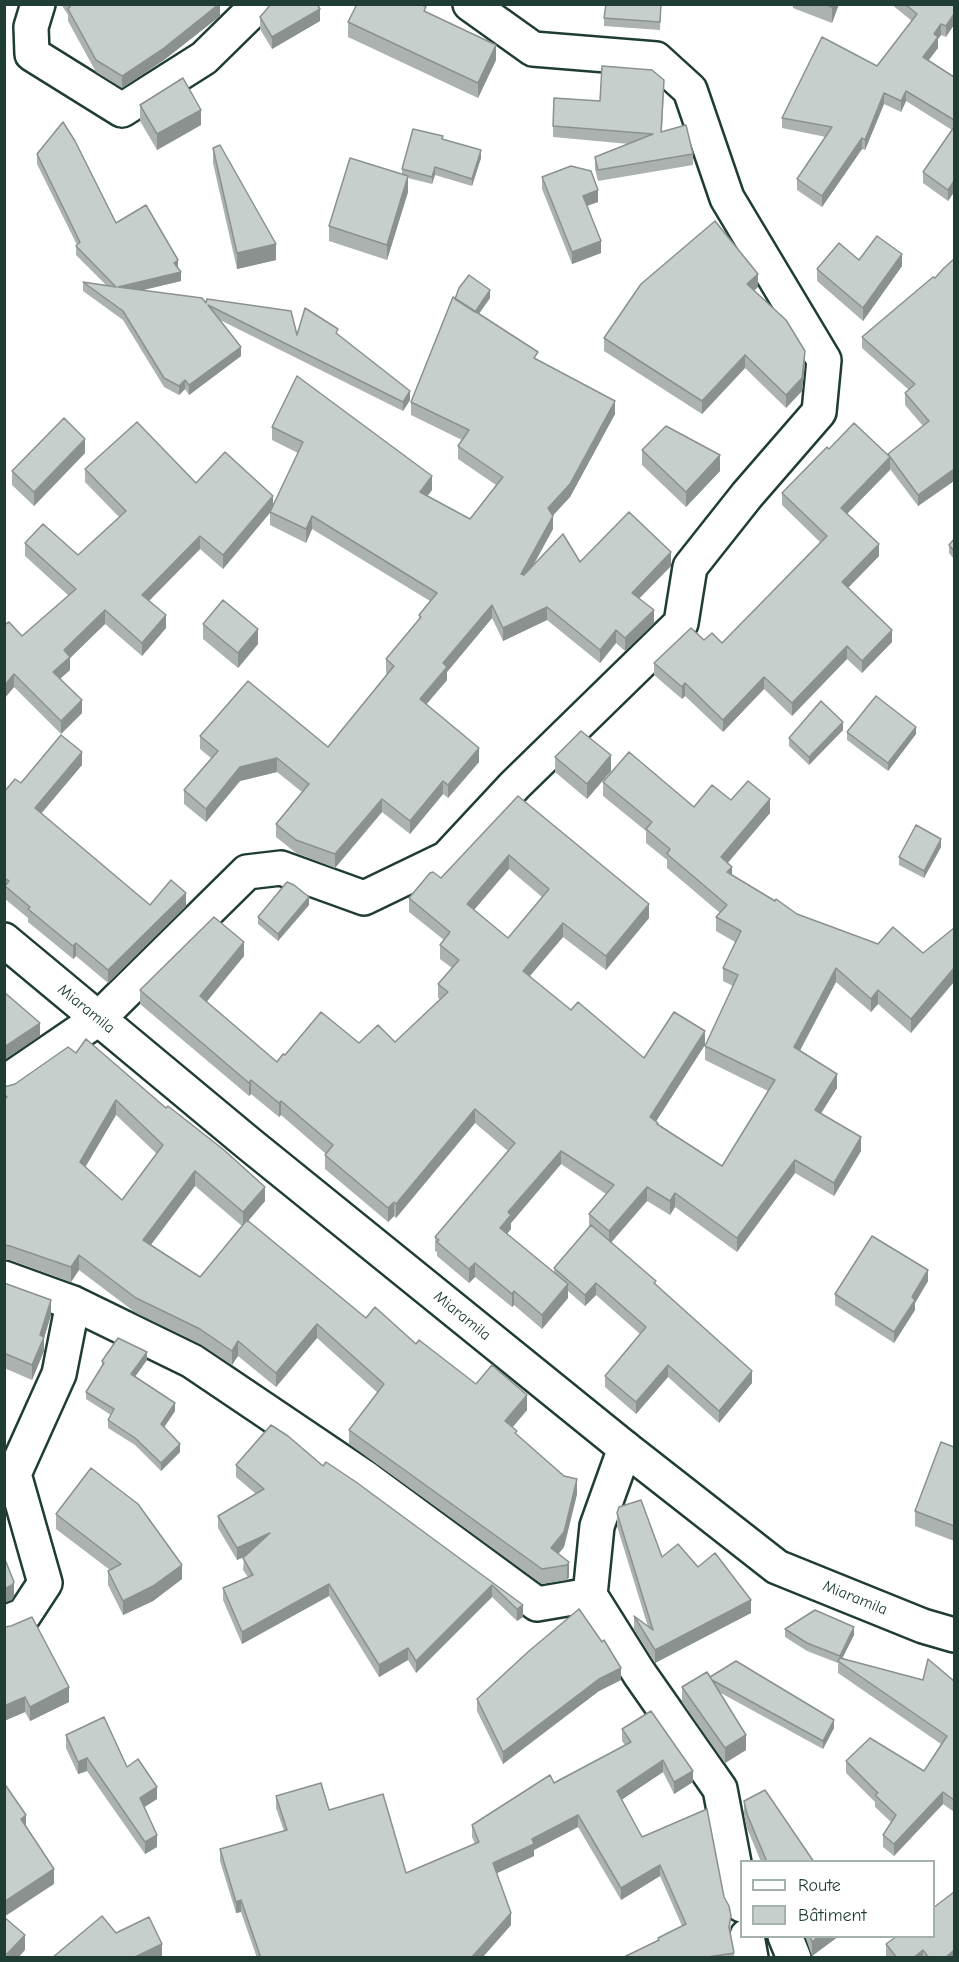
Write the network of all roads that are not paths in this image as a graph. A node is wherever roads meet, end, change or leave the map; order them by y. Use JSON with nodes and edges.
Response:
{"nodes":[{"id":1,"x":38,"y":4,"type":"edge"},
{"id":2,"x":259,"y":4,"type":"edge"},
{"id":3,"x":470,"y":4,"type":"edge"},
{"id":4,"x":4,"y":940,"type":"edge"},
{"id":5,"x":98,"y":1019,"type":"junction"},
{"id":6,"x":4,"y":1083,"type":"edge"},
{"id":7,"x":4,"y":1278,"type":"edge"},
{"id":8,"x":73,"y":1303,"type":"junction"},
{"id":9,"x":625,"y":1448,"type":"junction"},
{"id":10,"x":590,"y":1595,"type":"junction"},
{"id":11,"x":4,"y":1623,"type":"edge"},
{"id":12,"x":954,"y":1635,"type":"edge"},
{"id":13,"x":720,"y":1789,"type":"junction"},
{"id":14,"x":751,"y":1860,"type":"edge"},
{"id":15,"x":740,"y":1899,"type":"edge"},
{"id":16,"x":747,"y":1938,"type":"edge"},
{"id":17,"x":786,"y":1938,"type":"edge"},
{"id":18,"x":751,"y":1958,"type":"edge"},
{"id":19,"x":794,"y":1958,"type":"edge"}],
"edges":[{"from":1,"to":2,"type":"street"},
{"from":3,"to":5,"type":"street"},
{"from":4,"to":5,"type":"street","name":"Miaramila"},
{"from":5,"to":6,"type":"street"},
{"from":5,"to":9,"type":"street","name":"Miaramila"},
{"from":7,"to":8,"type":"street"},
{"from":8,"to":10,"type":"street"},
{"from":8,"to":11,"type":"street"},
{"from":9,"to":10,"type":"street"},
{"from":9,"to":12,"type":"street","name":"Miaramila"},
{"from":10,"to":13,"type":"street"},
{"from":13,"to":14,"type":"street"},
{"from":13,"to":15,"type":"street"},
{"from":16,"to":18,"type":"street"},
{"from":17,"to":19,"type":"street"}]}
